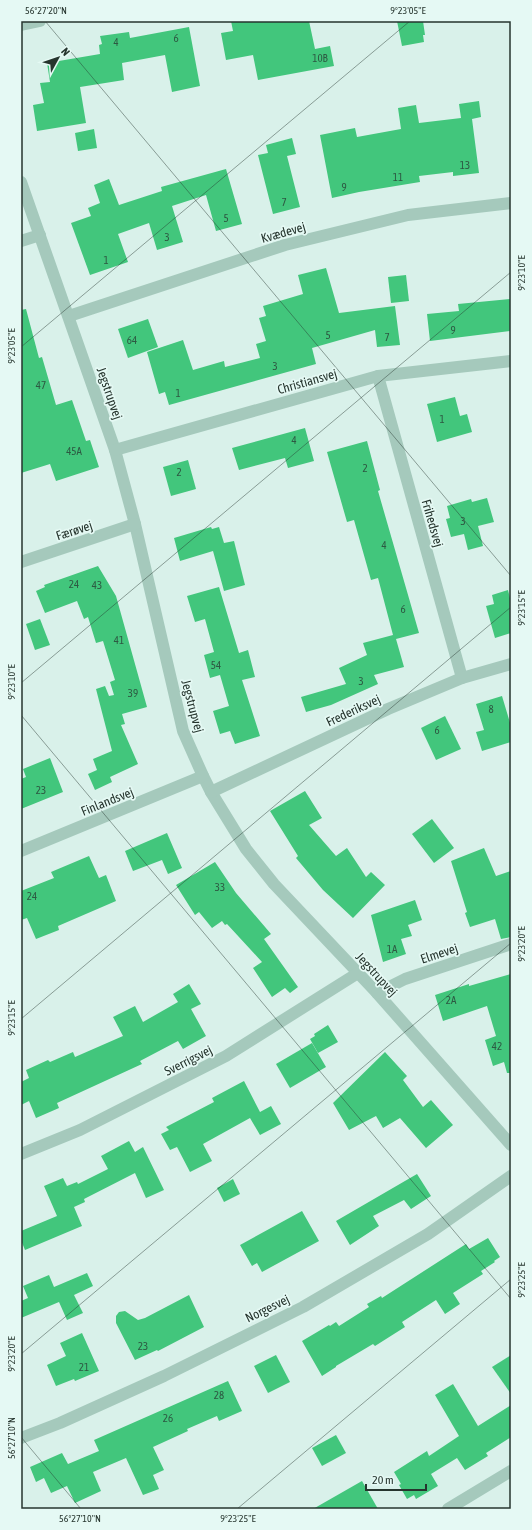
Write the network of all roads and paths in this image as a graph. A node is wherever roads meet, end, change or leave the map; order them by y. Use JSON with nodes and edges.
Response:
{"nodes":[{"id":1,"x":40,"y":21,"type":"edge"},
{"id":2,"x":21,"y":25,"type":"edge"},
{"id":3,"x":21,"y":182,"type":"edge"},
{"id":4,"x":511,"y":202,"type":"edge"},
{"id":5,"x":40,"y":235,"type":"junction"},
{"id":6,"x":21,"y":241,"type":"edge"},
{"id":7,"x":69,"y":316,"type":"junction"},
{"id":8,"x":511,"y":361,"type":"edge"},
{"id":9,"x":378,"y":376,"type":"junction"},
{"id":10,"x":115,"y":450,"type":"junction"},
{"id":11,"x":135,"y":524,"type":"junction"},
{"id":12,"x":21,"y":562,"type":"edge"},
{"id":13,"x":511,"y":664,"type":"edge"},
{"id":14,"x":462,"y":678,"type":"junction"},
{"id":15,"x":203,"y":776,"type":"junction"},
{"id":16,"x":211,"y":792,"type":"junction"},
{"id":17,"x":21,"y":851,"type":"edge"},
{"id":18,"x":511,"y":944,"type":"edge"},
{"id":19,"x":358,"y":973,"type":"junction"},
{"id":20,"x":377,"y":993,"type":"junction"},
{"id":21,"x":511,"y":1145,"type":"edge"},
{"id":22,"x":21,"y":1154,"type":"edge"},
{"id":23,"x":511,"y":1176,"type":"edge"},
{"id":24,"x":21,"y":1438,"type":"edge"},
{"id":25,"x":511,"y":1471,"type":"edge"},
{"id":26,"x":448,"y":1509,"type":"edge"}],
"edges":[{"from":1,"to":2,"type":"street"},
{"from":3,"to":5,"type":"street","name":"Jegstrupvej"},
{"from":4,"to":7,"type":"street","name":"Kvædevej"},
{"from":5,"to":6,"type":"street"},
{"from":5,"to":7,"type":"street","name":"Jegstrupvej"},
{"from":7,"to":10,"type":"street","name":"Jegstrupvej"},
{"from":8,"to":9,"type":"street","name":"Christiansvej"},
{"from":9,"to":10,"type":"street","name":"Christiansvej"},
{"from":9,"to":14,"type":"street","name":"Frihedsvej"},
{"from":10,"to":11,"type":"street","name":"Jegstrupvej"},
{"from":11,"to":12,"type":"street","name":"Færøvej"},
{"from":11,"to":15,"type":"street","name":"Jegstrupvej"},
{"from":13,"to":14,"type":"street","name":"Frederiksvej"},
{"from":14,"to":16,"type":"street","name":"Frederiksvej"},
{"from":15,"to":16,"type":"street","name":"Jegstrupvej"},
{"from":15,"to":17,"type":"street","name":"Finlandsvej"},
{"from":16,"to":19,"type":"street","name":"Jegstrupvej"},
{"from":18,"to":20,"type":"street","name":"Elmevej"},
{"from":19,"to":20,"type":"street","name":"Jegstrupvej"},
{"from":19,"to":22,"type":"street","name":"Sverrigsvej"},
{"from":20,"to":21,"type":"street","name":"Jegstrupvej"},
{"from":23,"to":24,"type":"street","name":"Norgesvej"},
{"from":25,"to":26,"type":"street"}]}
